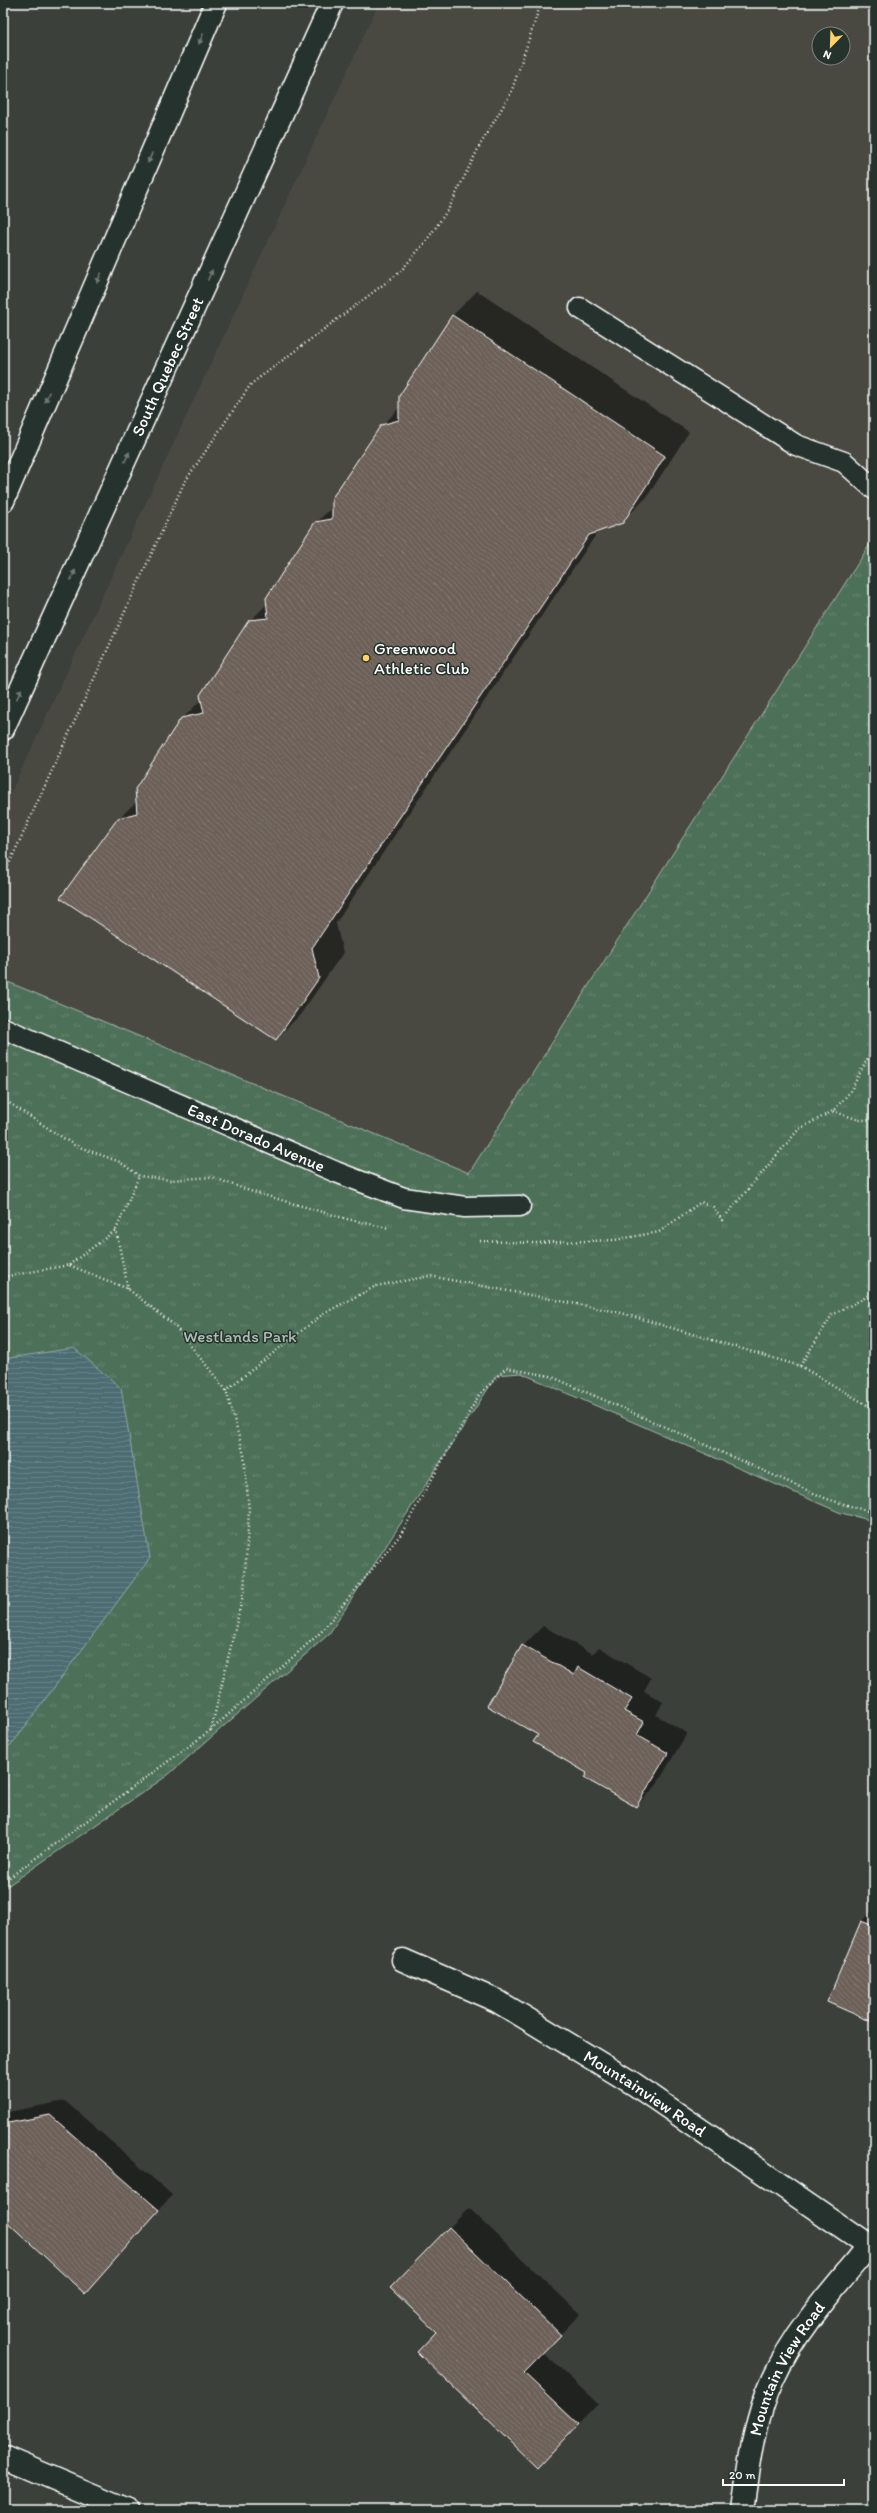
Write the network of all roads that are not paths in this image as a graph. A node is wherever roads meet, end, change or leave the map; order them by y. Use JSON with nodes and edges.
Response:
{"nodes":[{"id":1,"x":216,"y":3,"type":"edge"},
{"id":2,"x":332,"y":3,"type":"edge"},
{"id":3,"x":580,"y":308,"type":"dead end"},
{"id":4,"x":874,"y":489,"type":"edge"},
{"id":5,"x":3,"y":501,"type":"edge"},
{"id":6,"x":3,"y":729,"type":"edge"},
{"id":7,"x":3,"y":1028,"type":"edge"},
{"id":8,"x":520,"y":1206,"type":"dead end"},
{"id":9,"x":403,"y":1960,"type":"dead end"},
{"id":10,"x":872,"y":2248,"type":"edge"},
{"id":11,"x":3,"y":2457,"type":"edge"},
{"id":12,"x":128,"y":2510,"type":"edge"},
{"id":13,"x":743,"y":2510,"type":"edge"}],
"edges":[{"from":1,"to":5,"type":"main road","one_way":true},
{"from":6,"to":2,"type":"main road","name":"South Quebec Street","one_way":true},
{"from":3,"to":4,"type":"lane"},
{"from":7,"to":8,"type":"lane","name":"East Dorado Avenue"},
{"from":9,"to":10,"type":"main road","name":"Mountainview Road"},
{"from":10,"to":13,"type":"main road","name":"Mountain View Road"},
{"from":11,"to":12,"type":"main road"}]}
